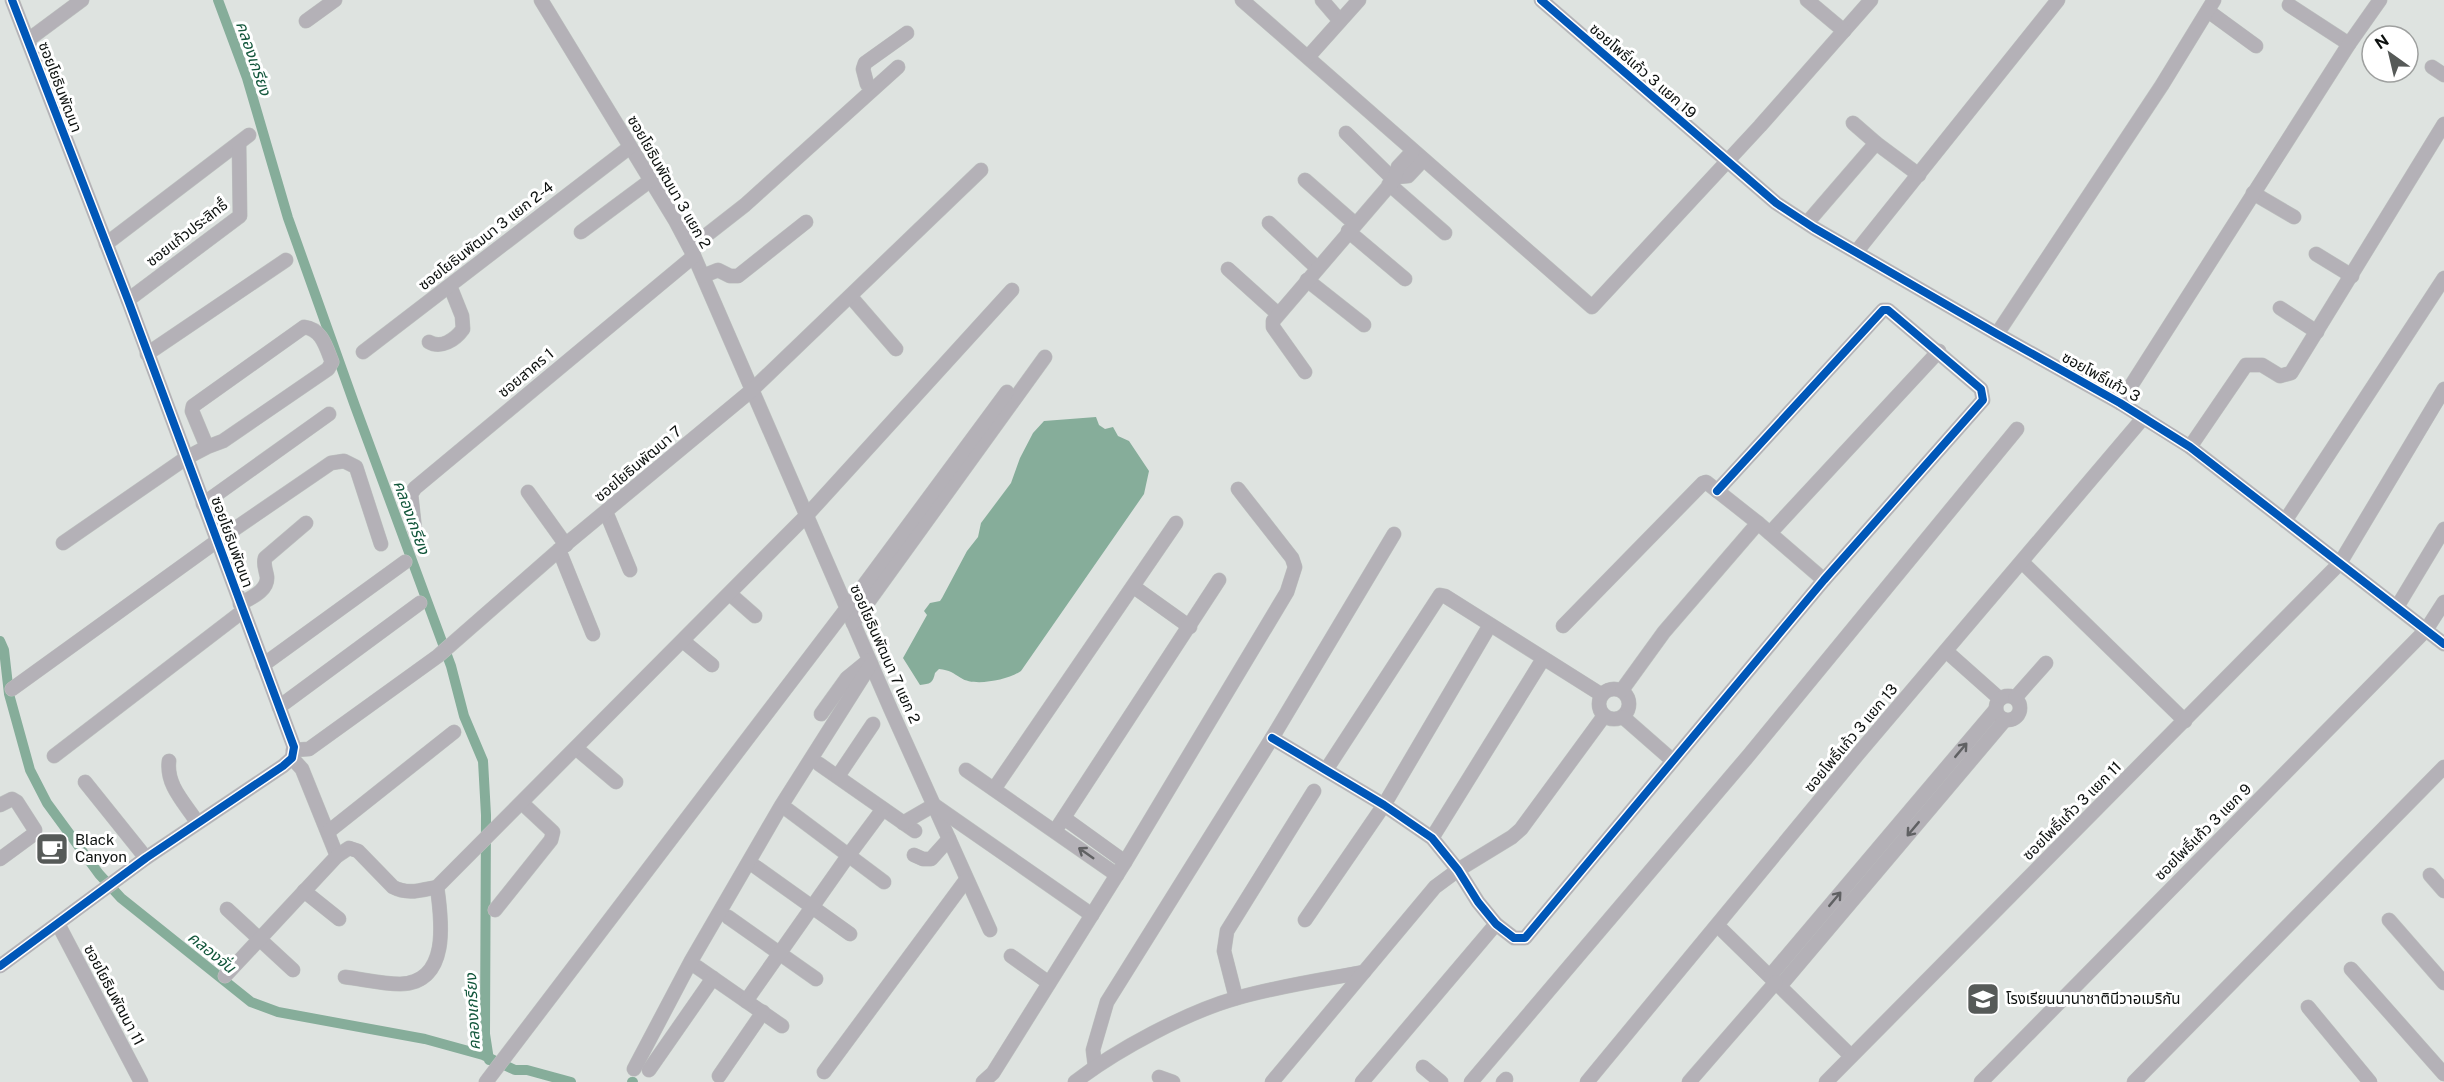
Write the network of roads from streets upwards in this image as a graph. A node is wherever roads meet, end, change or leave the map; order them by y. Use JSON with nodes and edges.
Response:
{"nodes":[{"id":1,"x":12,"y":0,"type":"edge"},
{"id":2,"x":82,"y":0,"type":"edge"},
{"id":3,"x":335,"y":0,"type":"edge"},
{"id":4,"x":541,"y":0,"type":"edge"},
{"id":5,"x":1242,"y":0,"type":"edge"},
{"id":6,"x":1322,"y":0,"type":"edge"},
{"id":7,"x":1359,"y":0,"type":"edge"},
{"id":8,"x":1541,"y":0,"type":"edge"},
{"id":9,"x":1807,"y":0,"type":"edge"},
{"id":10,"x":1871,"y":0,"type":"edge"},
{"id":11,"x":2058,"y":0,"type":"edge"},
{"id":12,"x":2380,"y":0,"type":"edge"},
{"id":13,"x":2289,"y":5,"type":"dead end"},
{"id":14,"x":2211,"y":6,"type":"edge"},
{"id":15,"x":306,"y":21,"type":"dead end"},
{"id":16,"x":1340,"y":21,"type":"junction"},
{"id":17,"x":1844,"y":31,"type":"junction"},
{"id":18,"x":907,"y":33,"type":"dead end"},
{"id":19,"x":28,"y":40,"type":"junction"},
{"id":20,"x":2349,"y":44,"type":"junction"},
{"id":21,"x":2256,"y":46,"type":"dead end"},
{"id":22,"x":1308,"y":57,"type":"junction"},
{"id":23,"x":898,"y":67,"type":"dead end"},
{"id":24,"x":2432,"y":67,"type":"dead end"},
{"id":25,"x":2444,"y":75,"type":"edge"},
{"id":26,"x":867,"y":84,"type":"dead end"},
{"id":27,"x":1853,"y":123,"type":"dead end"},
{"id":28,"x":2444,"y":124,"type":"edge"},
{"id":29,"x":1346,"y":133,"type":"dead end"},
{"id":30,"x":1876,"y":143,"type":"junction"},
{"id":31,"x":630,"y":147,"type":"junction"},
{"id":32,"x":1418,"y":155,"type":"junction"},
{"id":33,"x":1726,"y":162,"type":"junction"},
{"id":34,"x":981,"y":171,"type":"dead end"},
{"id":35,"x":1919,"y":175,"type":"junction"},
{"id":36,"x":651,"y":180,"type":"junction"},
{"id":37,"x":1305,"y":180,"type":"dead end"},
{"id":38,"x":1393,"y":180,"type":"junction"},
{"id":39,"x":2253,"y":193,"type":"junction"},
{"id":40,"x":2294,"y":217,"type":"dead end"},
{"id":41,"x":806,"y":222,"type":"dead end"},
{"id":42,"x":1269,"y":223,"type":"dead end"},
{"id":43,"x":1807,"y":223,"type":"junction"},
{"id":44,"x":1351,"y":227,"type":"junction"},
{"id":45,"x":581,"y":232,"type":"dead end"},
{"id":46,"x":1445,"y":232,"type":"dead end"},
{"id":47,"x":106,"y":244,"type":"junction"},
{"id":48,"x":1857,"y":251,"type":"junction"},
{"id":49,"x":692,"y":252,"type":"junction"},
{"id":50,"x":2316,"y":254,"type":"dead end"},
{"id":51,"x":286,"y":260,"type":"dead end"},
{"id":52,"x":1317,"y":268,"type":"junction"},
{"id":53,"x":1228,"y":269,"type":"dead end"},
{"id":54,"x":703,"y":276,"type":"junction"},
{"id":55,"x":2352,"y":276,"type":"junction"},
{"id":56,"x":2444,"y":278,"type":"edge"},
{"id":57,"x":1406,"y":279,"type":"dead end"},
{"id":58,"x":1307,"y":280,"type":"junction"},
{"id":59,"x":450,"y":285,"type":"junction"},
{"id":60,"x":1012,"y":290,"type":"dead end"},
{"id":61,"x":851,"y":297,"type":"junction"},
{"id":62,"x":128,"y":300,"type":"junction"},
{"id":63,"x":2280,"y":308,"type":"dead end"},
{"id":64,"x":1278,"y":314,"type":"junction"},
{"id":65,"x":1364,"y":326,"type":"dead end"},
{"id":66,"x":2317,"y":333,"type":"junction"},
{"id":67,"x":1996,"y":334,"type":"junction"},
{"id":68,"x":429,"y":342,"type":"dead end"},
{"id":69,"x":896,"y":349,"type":"dead end"},
{"id":70,"x":1939,"y":351,"type":"junction"},
{"id":71,"x":363,"y":352,"type":"dead end"},
{"id":72,"x":147,"y":354,"type":"junction"},
{"id":73,"x":1045,"y":357,"type":"dead end"},
{"id":74,"x":1305,"y":372,"type":"dead end"},
{"id":75,"x":2444,"y":389,"type":"edge"},
{"id":76,"x":752,"y":390,"type":"junction"},
{"id":77,"x":1007,"y":392,"type":"dead end"},
{"id":78,"x":2120,"y":403,"type":"junction"},
{"id":79,"x":329,"y":414,"type":"dead end"},
{"id":80,"x":2144,"y":417,"type":"junction"},
{"id":81,"x":2017,"y":429,"type":"dead end"},
{"id":82,"x":207,"y":447,"type":"junction"},
{"id":83,"x":2190,"y":447,"type":"junction"},
{"id":84,"x":186,"y":458,"type":"junction"},
{"id":85,"x":1238,"y":489,"type":"dead end"},
{"id":86,"x":1717,"y":491,"type":"junction"},
{"id":87,"x":528,"y":492,"type":"dead end"},
{"id":88,"x":203,"y":504,"type":"junction"},
{"id":89,"x":606,"y":512,"type":"junction"},
{"id":90,"x":807,"y":515,"type":"junction"},
{"id":91,"x":2285,"y":521,"type":"junction"},
{"id":92,"x":306,"y":523,"type":"dead end"},
{"id":93,"x":1176,"y":523,"type":"dead end"},
{"id":94,"x":1758,"y":523,"type":"junction"},
{"id":95,"x":2444,"y":529,"type":"edge"},
{"id":96,"x":415,"y":531,"type":"dead end"},
{"id":97,"x":1770,"y":533,"type":"junction"},
{"id":98,"x":1394,"y":534,"type":"dead end"},
{"id":99,"x":217,"y":541,"type":"junction"},
{"id":100,"x":63,"y":543,"type":"dead end"},
{"id":101,"x":381,"y":544,"type":"dead end"},
{"id":102,"x":562,"y":548,"type":"junction"},
{"id":103,"x":405,"y":562,"type":"dead end"},
{"id":104,"x":2022,"y":562,"type":"junction"},
{"id":105,"x":2340,"y":563,"type":"junction"},
{"id":106,"x":630,"y":570,"type":"dead end"},
{"id":107,"x":1219,"y":580,"type":"dead end"},
{"id":108,"x":1824,"y":580,"type":"junction"},
{"id":109,"x":1134,"y":587,"type":"junction"},
{"id":110,"x":730,"y":594,"type":"junction"},
{"id":111,"x":2444,"y":602,"type":"edge"},
{"id":112,"x":420,"y":603,"type":"dead end"},
{"id":113,"x":2397,"y":607,"type":"junction"},
{"id":114,"x":242,"y":608,"type":"junction"},
{"id":115,"x":847,"y":608,"type":"junction"},
{"id":116,"x":755,"y":616,"type":"dead end"},
{"id":117,"x":853,"y":623,"type":"junction"},
{"id":118,"x":1490,"y":625,"type":"junction"},
{"id":119,"x":1190,"y":627,"type":"junction"},
{"id":120,"x":1563,"y":627,"type":"dead end"},
{"id":121,"x":2426,"y":630,"type":"junction"},
{"id":122,"x":593,"y":634,"type":"dead end"},
{"id":123,"x":683,"y":641,"type":"junction"},
{"id":124,"x":2444,"y":644,"type":"edge"},
{"id":125,"x":1947,"y":651,"type":"junction"},
{"id":126,"x":1543,"y":659,"type":"junction"},
{"id":127,"x":870,"y":662,"type":"junction"},
{"id":128,"x":2046,"y":663,"type":"dead end"},
{"id":129,"x":263,"y":665,"type":"junction"},
{"id":130,"x":712,"y":665,"type":"dead end"},
{"id":131,"x":12,"y":689,"type":"dead end"},
{"id":132,"x":1622,"y":690,"type":"junction"},
{"id":133,"x":1602,"y":695,"type":"junction"},
{"id":134,"x":2015,"y":698,"type":"junction"},
{"id":135,"x":279,"y":707,"type":"junction"},
{"id":136,"x":2000,"y":709,"type":"junction"},
{"id":137,"x":821,"y":714,"type":"dead end"},
{"id":138,"x":1604,"y":716,"type":"junction"},
{"id":139,"x":1623,"y":717,"type":"junction"},
{"id":140,"x":2185,"y":721,"type":"junction"},
{"id":141,"x":873,"y":724,"type":"dead end"},
{"id":142,"x":454,"y":732,"type":"dead end"},
{"id":143,"x":1272,"y":738,"type":"junction"},
{"id":144,"x":577,"y":749,"type":"junction"},
{"id":145,"x":293,"y":754,"type":"junction"},
{"id":146,"x":54,"y":756,"type":"dead end"},
{"id":147,"x":1672,"y":760,"type":"junction"},
{"id":148,"x":169,"y":761,"type":"dead end"},
{"id":149,"x":819,"y":764,"type":"dead end"},
{"id":150,"x":2444,"y":767,"type":"edge"},
{"id":151,"x":966,"y":770,"type":"dead end"},
{"id":152,"x":1326,"y":770,"type":"junction"},
{"id":153,"x":838,"y":776,"type":"junction"},
{"id":154,"x":85,"y":782,"type":"dead end"},
{"id":155,"x":616,"y":782,"type":"dead end"},
{"id":156,"x":994,"y":789,"type":"junction"},
{"id":157,"x":1314,"y":791,"type":"dead end"},
{"id":158,"x":522,"y":803,"type":"junction"},
{"id":159,"x":0,"y":805,"type":"edge"},
{"id":160,"x":934,"y":805,"type":"junction"},
{"id":161,"x":1384,"y":805,"type":"junction"},
{"id":162,"x":884,"y":809,"type":"junction"},
{"id":163,"x":788,"y":810,"type":"dead end"},
{"id":164,"x":1064,"y":818,"type":"junction"},
{"id":165,"x":197,"y":822,"type":"junction"},
{"id":166,"x":1055,"y":831,"type":"junction"},
{"id":167,"x":328,"y":832,"type":"junction"},
{"id":168,"x":1432,"y":838,"type":"junction"},
{"id":169,"x":949,"y":839,"type":"junction"},
{"id":170,"x":914,"y":855,"type":"dead end"},
{"id":171,"x":337,"y":856,"type":"junction"},
{"id":172,"x":848,"y":856,"type":"junction"},
{"id":173,"x":146,"y":858,"type":"junction"},
{"id":174,"x":0,"y":859,"type":"edge"},
{"id":175,"x":1125,"y":862,"type":"junction"},
{"id":176,"x":756,"y":867,"type":"dead end"},
{"id":177,"x":1458,"y":870,"type":"junction"},
{"id":178,"x":1117,"y":875,"type":"junction"},
{"id":179,"x":2430,"y":875,"type":"dead end"},
{"id":180,"x":966,"y":880,"type":"junction"},
{"id":181,"x":884,"y":882,"type":"dead end"},
{"id":182,"x":437,"y":887,"type":"junction"},
{"id":183,"x":304,"y":891,"type":"junction"},
{"id":184,"x":2444,"y":891,"type":"edge"},
{"id":185,"x":811,"y":908,"type":"junction"},
{"id":186,"x":227,"y":909,"type":"dead end"},
{"id":187,"x":495,"y":910,"type":"dead end"},
{"id":188,"x":1092,"y":915,"type":"junction"},
{"id":189,"x":728,"y":917,"type":"dead end"},
{"id":190,"x":339,"y":919,"type":"dead end"},
{"id":191,"x":1305,"y":920,"type":"dead end"},
{"id":192,"x":2389,"y":920,"type":"dead end"},
{"id":193,"x":58,"y":924,"type":"junction"},
{"id":194,"x":1496,"y":924,"type":"junction"},
{"id":195,"x":1718,"y":926,"type":"junction"},
{"id":196,"x":990,"y":930,"type":"dead end"},
{"id":197,"x":850,"y":934,"type":"dead end"},
{"id":198,"x":259,"y":939,"type":"junction"},
{"id":199,"x":780,"y":953,"type":"junction"},
{"id":200,"x":1011,"y":956,"type":"dead end"},
{"id":201,"x":0,"y":966,"type":"edge"},
{"id":202,"x":697,"y":966,"type":"dead end"},
{"id":203,"x":2351,"y":969,"type":"dead end"},
{"id":204,"x":293,"y":970,"type":"dead end"},
{"id":205,"x":1364,"y":972,"type":"junction"},
{"id":206,"x":225,"y":976,"type":"dead end"},
{"id":207,"x":345,"y":977,"type":"dead end"},
{"id":208,"x":713,"y":978,"type":"junction"},
{"id":209,"x":816,"y":979,"type":"dead end"},
{"id":210,"x":1776,"y":981,"type":"junction"},
{"id":211,"x":1049,"y":983,"type":"junction"},
{"id":212,"x":2444,"y":983,"type":"edge"},
{"id":213,"x":1236,"y":998,"type":"junction"},
{"id":214,"x":746,"y":1001,"type":"junction"},
{"id":215,"x":2308,"y":1007,"type":"dead end"},
{"id":216,"x":763,"y":1012,"type":"junction"},
{"id":217,"x":782,"y":1026,"type":"dead end"},
{"id":218,"x":1851,"y":1056,"type":"junction"},
{"id":219,"x":1095,"y":1066,"type":"junction"},
{"id":220,"x":1423,"y":1067,"type":"dead end"},
{"id":221,"x":634,"y":1069,"type":"dead end"},
{"id":222,"x":649,"y":1070,"type":"dead end"},
{"id":223,"x":824,"y":1072,"type":"dead end"},
{"id":224,"x":2444,"y":1074,"type":"edge"},
{"id":225,"x":719,"y":1076,"type":"dead end"},
{"id":226,"x":1159,"y":1077,"type":"dead end"},
{"id":227,"x":141,"y":1082,"type":"edge"},
{"id":228,"x":486,"y":1082,"type":"edge"},
{"id":229,"x":983,"y":1082,"type":"edge"},
{"id":230,"x":1075,"y":1082,"type":"edge"},
{"id":231,"x":1173,"y":1082,"type":"edge"},
{"id":232,"x":1272,"y":1082,"type":"edge"},
{"id":233,"x":1362,"y":1082,"type":"edge"},
{"id":234,"x":1441,"y":1082,"type":"edge"},
{"id":235,"x":1472,"y":1082,"type":"edge"},
{"id":236,"x":1587,"y":1082,"type":"edge"},
{"id":237,"x":1689,"y":1082,"type":"edge"},
{"id":238,"x":1826,"y":1082,"type":"edge"},
{"id":239,"x":1981,"y":1082,"type":"edge"},
{"id":240,"x":2134,"y":1082,"type":"edge"},
{"id":241,"x":2370,"y":1082,"type":"edge"}],
"edges":[{"from":1,"to":19,"type":"street","name":"ซอยโยธินพัฒนา"},
{"from":2,"to":19,"type":"street"},
{"from":3,"to":15,"type":"street"},
{"from":4,"to":31,"type":"street","name":"ซอยโยธินพัฒนา 3 แยก 2"},
{"from":5,"to":22,"type":"street"},
{"from":6,"to":16,"type":"street"},
{"from":7,"to":16,"type":"street"},
{"from":8,"to":33,"type":"street","name":"ซอยโพธิ์แก้ว 3 แยก 19"},
{"from":9,"to":17,"type":"street"},
{"from":10,"to":17,"type":"street"},
{"from":11,"to":35,"type":"street"},
{"from":12,"to":20,"type":"street"},
{"from":13,"to":20,"type":"street"},
{"from":14,"to":21,"type":"street"},
{"from":14,"to":67,"type":"street"},
{"from":16,"to":22,"type":"street"},
{"from":17,"to":33,"type":"street"},
{"from":18,"to":26,"type":"street"},
{"from":19,"to":47,"type":"street","name":"ซอยโยธินพัฒนา"},
{"from":20,"to":39,"type":"street"},
{"from":22,"to":32,"type":"street"},
{"from":23,"to":49,"type":"street"},
{"from":24,"to":25,"type":"street"},
{"from":27,"to":30,"type":"street"},
{"from":28,"to":55,"type":"street"},
{"from":29,"to":38,"type":"street"},
{"from":30,"to":35,"type":"street"},
{"from":30,"to":43,"type":"street"},
{"from":31,"to":36,"type":"street","name":"ซอยโยธินพัฒนา 3 แยก 2"},
{"from":31,"to":59,"type":"street","name":"ซอยโยธินพัฒนา 3 แยก 2-4"},
{"from":32,"to":33,"type":"street"},
{"from":32,"to":38,"type":"street"},
{"from":33,"to":43,"type":"street","name":"ซอยโพธิ์แก้ว 3"},
{"from":34,"to":61,"type":"street","name":"ซอยโยธินพัฒนา 7"},
{"from":35,"to":48,"type":"street"},
{"from":36,"to":45,"type":"street"},
{"from":36,"to":49,"type":"street","name":"ซอยโยธินพัฒนา 3 แยก 2"},
{"from":37,"to":44,"type":"street"},
{"from":38,"to":44,"type":"street"},
{"from":38,"to":46,"type":"street"},
{"from":39,"to":40,"type":"street"},
{"from":39,"to":78,"type":"street"},
{"from":41,"to":54,"type":"street"},
{"from":42,"to":52,"type":"street"},
{"from":43,"to":48,"type":"street","name":"ซอยโพธิ์แก้ว 3"},
{"from":44,"to":52,"type":"street"},
{"from":44,"to":57,"type":"street"},
{"from":47,"to":62,"type":"street","name":"ซอยโยธินพัฒนา"},
{"from":47,"to":62,"type":"street","name":"ซอยแก้วประสิทธื์"},
{"from":48,"to":67,"type":"street","name":"ซอยโพธิ์แก้ว 3"},
{"from":49,"to":54,"type":"street","name":"ซอยโยธินพัฒนา 3 แยก 2"},
{"from":49,"to":96,"type":"street","name":"ซอยสาคร 1"},
{"from":50,"to":55,"type":"street"},
{"from":51,"to":72,"type":"street"},
{"from":52,"to":58,"type":"street"},
{"from":53,"to":64,"type":"street"},
{"from":54,"to":76,"type":"street","name":"ซอยโยธินพัฒนา 3 แยก 2"},
{"from":55,"to":66,"type":"street"},
{"from":56,"to":91,"type":"street"},
{"from":58,"to":64,"type":"street"},
{"from":58,"to":65,"type":"street"},
{"from":59,"to":68,"type":"street"},
{"from":59,"to":71,"type":"street","name":"ซอยโยธินพัฒนา 3 แยก 2-4"},
{"from":60,"to":90,"type":"street"},
{"from":61,"to":69,"type":"street"},
{"from":61,"to":76,"type":"street","name":"ซอยโยธินพัฒนา 7"},
{"from":62,"to":72,"type":"street","name":"ซอยโยธินพัฒนา"},
{"from":63,"to":66,"type":"street"},
{"from":64,"to":74,"type":"street"},
{"from":66,"to":83,"type":"street"},
{"from":67,"to":78,"type":"street","name":"ซอยโพธิ์แก้ว 3"},
{"from":70,"to":86,"type":"street"},
{"from":70,"to":97,"type":"street"},
{"from":70,"to":108,"type":"street"},
{"from":72,"to":84,"type":"street","name":"ซอยโยธินพัฒนา"},
{"from":73,"to":117,"type":"street"},
{"from":75,"to":105,"type":"street","name":"ซอยโพธิ์แก้ว 3 แยก 11"},
{"from":76,"to":89,"type":"street","name":"ซอยโยธินพัฒนา 7"},
{"from":76,"to":90,"type":"street","name":"ซอยโยธินพัฒนา 7 แยก 2"},
{"from":77,"to":115,"type":"street"},
{"from":78,"to":80,"type":"street","name":"ซอยโพธิ์แก้ว 3"},
{"from":79,"to":88,"type":"street"},
{"from":80,"to":83,"type":"street","name":"ซอยโพธิ์แก้ว 3"},
{"from":80,"to":104,"type":"street","name":"ซอยโพธิ์แก้ว 3 แยก 13"},
{"from":81,"to":235,"type":"street"},
{"from":82,"to":82,"type":"street"},
{"from":82,"to":84,"type":"street"},
{"from":83,"to":91,"type":"street","name":"ซอยโพธิ์แก้ว 3"},
{"from":84,"to":88,"type":"street","name":"ซอยโยธินพัฒนา"},
{"from":84,"to":100,"type":"street"},
{"from":85,"to":175,"type":"street"},
{"from":86,"to":94,"type":"street"},
{"from":86,"to":120,"type":"street"},
{"from":87,"to":102,"type":"street"},
{"from":88,"to":99,"type":"street","name":"ซอยโยธินพัฒนา"},
{"from":89,"to":102,"type":"street","name":"ซอยโยธินพัฒนา 7"},
{"from":89,"to":106,"type":"street"},
{"from":90,"to":110,"type":"street"},
{"from":90,"to":115,"type":"street","name":"ซอยโยธินพัฒนา 7 แยก 2"},
{"from":91,"to":105,"type":"street","name":"ซอยโพธิ์แก้ว 3"},
{"from":92,"to":114,"type":"street"},
{"from":93,"to":109,"type":"street"},
{"from":94,"to":97,"type":"street"},
{"from":94,"to":132,"type":"street"},
{"from":95,"to":113,"type":"street"},
{"from":97,"to":108,"type":"street"},
{"from":98,"to":143,"type":"street"},
{"from":99,"to":101,"type":"street"},
{"from":99,"to":114,"type":"street","name":"ซอยโยธินพัฒนา"},
{"from":99,"to":131,"type":"street"},
{"from":102,"to":122,"type":"street"},
{"from":102,"to":145,"type":"street","name":"ซอยโยธินพัฒนา 7"},
{"from":103,"to":129,"type":"street"},
{"from":104,"to":125,"type":"street","name":"ซอยโพธิ์แก้ว 3 แยก 13"},
{"from":104,"to":140,"type":"street"},
{"from":105,"to":113,"type":"street","name":"ซอยโพธิ์แก้ว 3"},
{"from":105,"to":140,"type":"street","name":"ซอยโพธิ์แก้ว 3 แยก 11"},
{"from":107,"to":119,"type":"street"},
{"from":108,"to":147,"type":"street"},
{"from":109,"to":119,"type":"street"},
{"from":109,"to":156,"type":"street"},
{"from":110,"to":116,"type":"street"},
{"from":110,"to":123,"type":"street"},
{"from":111,"to":121,"type":"street","name":"ซอยโพธิ์แก้ว 3 แยก 9"},
{"from":112,"to":135,"type":"street"},
{"from":113,"to":121,"type":"street","name":"ซอยโพธิ์แก้ว 3"},
{"from":114,"to":129,"type":"street","name":"ซอยโยธินพัฒนา"},
{"from":114,"to":146,"type":"street"},
{"from":115,"to":117,"type":"street","name":"ซอยโยธินพัฒนา 7 แยก 2"},
{"from":115,"to":228,"type":"street"},
{"from":117,"to":127,"type":"street","name":"ซอยโยธินพัฒนา 7 แยก 2"},
{"from":118,"to":126,"type":"street"},
{"from":118,"to":152,"type":"street"},
{"from":118,"to":161,"type":"street"},
{"from":119,"to":164,"type":"street"},
{"from":121,"to":124,"type":"street","name":"ซอยโพธิ์แก้ว 3"},
{"from":121,"to":239,"type":"street","name":"ซอยโพธิ์แก้ว 3 แยก 9"},
{"from":123,"to":130,"type":"street"},
{"from":123,"to":144,"type":"street"},
{"from":125,"to":136,"type":"street"},
{"from":125,"to":195,"type":"street","name":"ซอยโพธิ์แก้ว 3 แยก 13"},
{"from":126,"to":133,"type":"street"},
{"from":126,"to":168,"type":"street"},
{"from":127,"to":137,"type":"street"},
{"from":127,"to":160,"type":"street","name":"ซอยโยธินพัฒนา 7 แยก 2"},
{"from":127,"to":221,"type":"street"},
{"from":128,"to":134,"type":"street"},
{"from":129,"to":135,"type":"street","name":"ซอยโยธินพัฒนา"},
{"from":132,"to":133,"type":"street"},
{"from":132,"to":139,"type":"street"},
{"from":133,"to":138,"type":"street"},
{"from":134,"to":136,"type":"street"},
{"from":134,"to":136,"type":"street"},
{"from":135,"to":145,"type":"street","name":"ซอยโยธินพัฒนา"},
{"from":136,"to":210,"type":"street"},
{"from":138,"to":139,"type":"street"},
{"from":138,"to":177,"type":"street"},
{"from":139,"to":147,"type":"street"},
{"from":140,"to":218,"type":"street","name":"ซอยโพธิ์แก้ว 3 แยก 11"},
{"from":141,"to":153,"type":"street"},
{"from":142,"to":167,"type":"street"},
{"from":143,"to":152,"type":"street"},
{"from":143,"to":219,"type":"street"},
{"from":144,"to":155,"type":"street"},
{"from":144,"to":158,"type":"street"},
{"from":145,"to":165,"type":"street"},
{"from":145,"to":167,"type":"street","name":"ซอยโยธินพัฒนา"},
{"from":147,"to":194,"type":"street"},
{"from":148,"to":165,"type":"street"},
{"from":149,"to":153,"type":"street"},
{"from":150,"to":240,"type":"street"},
{"from":151,"to":156,"type":"street"},
{"from":152,"to":161,"type":"street"},
{"from":153,"to":162,"type":"street"},
{"from":154,"to":173,"type":"street"},
{"from":156,"to":166,"type":"street"},
{"from":157,"to":213,"type":"street"},
{"from":158,"to":182,"type":"street"},
{"from":158,"to":187,"type":"street"},
{"from":159,"to":174,"type":"street"},
{"from":160,"to":162,"type":"street"},
{"from":160,"to":169,"type":"street","name":"ซอยโยธินพัฒนา 7 แยก 2"},
{"from":160,"to":188,"type":"street"},
{"from":161,"to":168,"type":"street"},
{"from":161,"to":191,"type":"street"},
{"from":162,"to":172,"type":"street"},
{"from":163,"to":172,"type":"street"},
{"from":164,"to":166,"type":"street"},
{"from":164,"to":175,"type":"street"},
{"from":165,"to":173,"type":"street"},
{"from":178,"to":166,"type":"street","one_way":true},
{"from":167,"to":171,"type":"street","name":"ซอยโยธินพัฒนา"},
{"from":168,"to":177,"type":"street"},
{"from":169,"to":170,"type":"street"},
{"from":169,"to":180,"type":"street","name":"ซอยโยธินพัฒนา 7 แยก 2"},
{"from":171,"to":182,"type":"street"},
{"from":171,"to":183,"type":"street"},
{"from":172,"to":181,"type":"street"},
{"from":172,"to":185,"type":"street"},
{"from":173,"to":193,"type":"street"},
{"from":175,"to":178,"type":"street"},
{"from":176,"to":185,"type":"street"},
{"from":177,"to":194,"type":"street"},
{"from":177,"to":205,"type":"street"},
{"from":178,"to":188,"type":"street"},
{"from":179,"to":184,"type":"street"},
{"from":180,"to":196,"type":"street","name":"ซอยโยธินพัฒนา 7 แยก 2"},
{"from":180,"to":223,"type":"street"},
{"from":182,"to":207,"type":"street"},
{"from":183,"to":190,"type":"street"},
{"from":183,"to":198,"type":"street"},
{"from":185,"to":197,"type":"street"},
{"from":185,"to":199,"type":"street"},
{"from":186,"to":198,"type":"street"},
{"from":188,"to":211,"type":"street"},
{"from":189,"to":199,"type":"street"},
{"from":192,"to":212,"type":"street"},
{"from":193,"to":201,"type":"street"},
{"from":193,"to":227,"type":"street","name":"ซอยโยธินพัฒนา 11"},
{"from":194,"to":233,"type":"street"},
{"from":195,"to":210,"type":"street"},
{"from":195,"to":236,"type":"street","name":"ซอยโพธิ์แก้ว 3 แยก 13"},
{"from":198,"to":204,"type":"street"},
{"from":198,"to":206,"type":"street"},
{"from":199,"to":209,"type":"street"},
{"from":199,"to":214,"type":"street"},
{"from":200,"to":211,"type":"street"},
{"from":202,"to":208,"type":"street"},
{"from":203,"to":224,"type":"street"},
{"from":205,"to":213,"type":"street"},
{"from":205,"to":232,"type":"street"},
{"from":208,"to":214,"type":"street"},
{"from":208,"to":222,"type":"street"},
{"from":210,"to":218,"type":"street"},
{"from":210,"to":237,"type":"street"},
{"from":211,"to":229,"type":"street"},
{"from":213,"to":219,"type":"street"},
{"from":214,"to":216,"type":"street"},
{"from":215,"to":241,"type":"street"},
{"from":216,"to":217,"type":"street"},
{"from":216,"to":225,"type":"street"},
{"from":218,"to":238,"type":"street","name":"ซอยโพธิ์แก้ว 3 แยก 11"},
{"from":219,"to":230,"type":"street"},
{"from":220,"to":234,"type":"street"},
{"from":226,"to":231,"type":"street"}]}
